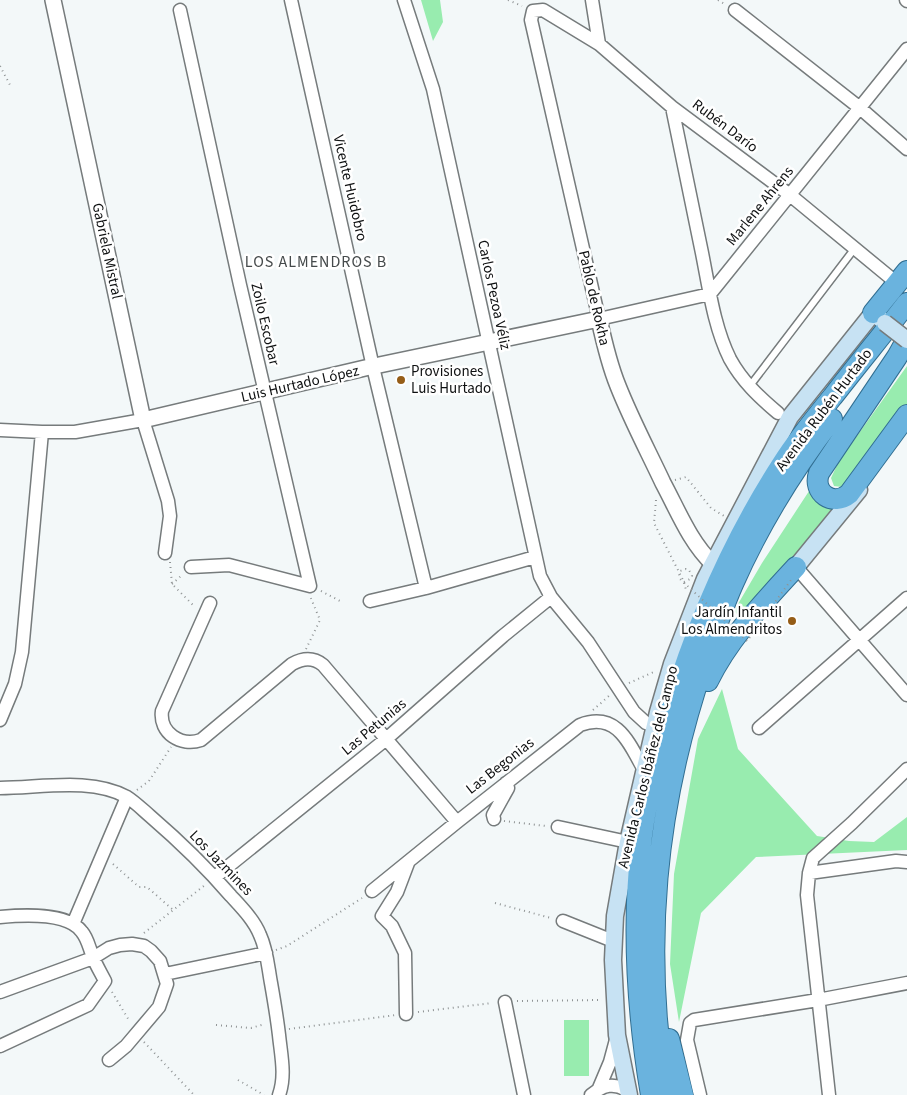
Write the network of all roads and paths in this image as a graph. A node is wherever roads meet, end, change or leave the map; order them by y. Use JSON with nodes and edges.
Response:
{"nodes":[{"id":1,"x":53,"y":0,"type":"edge"},
{"id":2,"x":291,"y":0,"type":"edge"},
{"id":3,"x":404,"y":0,"type":"edge"},
{"id":4,"x":508,"y":0,"type":"edge"},
{"id":5,"x":592,"y":0,"type":"edge"},
{"id":6,"x":180,"y":10,"type":"dead end"},
{"id":7,"x":735,"y":10,"type":"dead end"},
{"id":8,"x":534,"y":11,"type":"junction"},
{"id":9,"x":599,"y":44,"type":"junction"},
{"id":10,"x":907,"y":49,"type":"edge"},
{"id":11,"x":0,"y":66,"type":"edge"},
{"id":12,"x":10,"y":85,"type":"dead end"},
{"id":13,"x":672,"y":107,"type":"junction"},
{"id":14,"x":860,"y":108,"type":"junction"},
{"id":15,"x":907,"y":149,"type":"edge"},
{"id":16,"x":790,"y":195,"type":"junction"},
{"id":17,"x":855,"y":248,"type":"junction"},
{"id":18,"x":899,"y":275,"type":"edge"},
{"id":19,"x":710,"y":294,"type":"junction"},
{"id":20,"x":907,"y":303,"type":"edge"},
{"id":21,"x":879,"y":318,"type":"junction"},
{"id":22,"x":599,"y":319,"type":"junction"},
{"id":23,"x":907,"y":325,"type":"edge"},
{"id":24,"x":907,"y":340,"type":"edge"},
{"id":25,"x":488,"y":343,"type":"junction"},
{"id":26,"x":373,"y":367,"type":"junction"},
{"id":27,"x":749,"y":387,"type":"junction"},
{"id":28,"x":264,"y":392,"type":"junction"},
{"id":29,"x":778,"y":413,"type":"dead end"},
{"id":30,"x":907,"y":415,"type":"edge"},
{"id":31,"x":143,"y":420,"type":"junction"},
{"id":32,"x":0,"y":430,"type":"edge"},
{"id":33,"x":907,"y":430,"type":"edge"},
{"id":34,"x":42,"y":432,"type":"junction"},
{"id":35,"x":666,"y":488,"type":"junction"},
{"id":36,"x":725,"y":516,"type":"dead end"},
{"id":37,"x":165,"y":553,"type":"joint"},
{"id":38,"x":535,"y":557,"type":"junction"},
{"id":39,"x":713,"y":564,"type":"junction"},
{"id":40,"x":191,"y":567,"type":"dead end"},
{"id":41,"x":793,"y":574,"type":"junction"},
{"id":42,"x":310,"y":586,"type":"junction"},
{"id":43,"x":426,"y":588,"type":"junction"},
{"id":44,"x":551,"y":597,"type":"junction"},
{"id":45,"x":907,"y":598,"type":"edge"},
{"id":46,"x":370,"y":601,"type":"dead end"},
{"id":47,"x":342,"y":602,"type":"dead end"},
{"id":48,"x":210,"y":603,"type":"dead end"},
{"id":49,"x":204,"y":616,"type":"junction"},
{"id":50,"x":859,"y":640,"type":"junction"},
{"id":51,"x":306,"y":659,"type":"junction"},
{"id":52,"x":907,"y":695,"type":"edge"},
{"id":53,"x":0,"y":720,"type":"edge"},
{"id":54,"x":655,"y":726,"type":"junction"},
{"id":55,"x":759,"y":728,"type":"dead end"},
{"id":56,"x":177,"y":739,"type":"junction"},
{"id":57,"x":385,"y":740,"type":"junction"},
{"id":58,"x":678,"y":752,"type":"junction"},
{"id":59,"x":907,"y":769,"type":"edge"},
{"id":60,"x":644,"y":770,"type":"junction"},
{"id":61,"x":506,"y":783,"type":"junction"},
{"id":62,"x":0,"y":788,"type":"edge"},
{"id":63,"x":127,"y":797,"type":"junction"},
{"id":64,"x":494,"y":820,"type":"joint"},
{"id":65,"x":457,"y":822,"type":"junction"},
{"id":66,"x":558,"y":827,"type":"joint"},
{"id":67,"x":628,"y":842,"type":"junction"},
{"id":68,"x":408,"y":862,"type":"junction"},
{"id":69,"x":907,"y":862,"type":"edge"},
{"id":70,"x":113,"y":864,"type":"dead end"},
{"id":71,"x":809,"y":873,"type":"junction"},
{"id":72,"x":215,"y":877,"type":"junction"},
{"id":73,"x":372,"y":891,"type":"joint"},
{"id":74,"x":495,"y":903,"type":"dead end"},
{"id":75,"x":172,"y":910,"type":"junction"},
{"id":76,"x":0,"y":917,"type":"edge"},
{"id":77,"x":563,"y":922,"type":"joint"},
{"id":78,"x":73,"y":924,"type":"junction"},
{"id":79,"x":613,"y":941,"type":"junction"},
{"id":80,"x":132,"y":944,"type":"junction"},
{"id":81,"x":287,"y":946,"type":"dead end"},
{"id":82,"x":654,"y":952,"type":"junction"},
{"id":83,"x":266,"y":953,"type":"junction"},
{"id":84,"x":93,"y":958,"type":"junction"},
{"id":85,"x":165,"y":974,"type":"junction"},
{"id":86,"x":907,"y":983,"type":"edge"},
{"id":87,"x":0,"y":992,"type":"edge"},
{"id":88,"x":615,"y":999,"type":"junction"},
{"id":89,"x":818,"y":1000,"type":"junction"},
{"id":90,"x":505,"y":1002,"type":"junction"},
{"id":91,"x":406,"y":1014,"type":"junction"},
{"id":92,"x":216,"y":1025,"type":"dead end"},
{"id":93,"x":278,"y":1026,"type":"junction"},
{"id":94,"x":617,"y":1035,"type":"junction"},
{"id":95,"x":0,"y":1046,"type":"edge"},
{"id":96,"x":109,"y":1060,"type":"dead end"},
{"id":97,"x":238,"y":1080,"type":"dead end"},
{"id":98,"x":595,"y":1091,"type":"edge"},
{"id":99,"x":629,"y":1093,"type":"edge"},
{"id":100,"x":264,"y":1095,"type":"edge"},
{"id":101,"x":279,"y":1095,"type":"edge"},
{"id":102,"x":524,"y":1095,"type":"edge"},
{"id":103,"x":651,"y":1095,"type":"edge"},
{"id":104,"x":666,"y":1095,"type":"edge"},
{"id":105,"x":683,"y":1095,"type":"edge"},
{"id":106,"x":700,"y":1095,"type":"edge"},
{"id":107,"x":829,"y":1095,"type":"edge"}],
"edges":[{"from":1,"to":31,"type":"street","name":"Gabriela Mistral"},
{"from":2,"to":26,"type":"street","name":"Vicente Huidobro"},
{"from":3,"to":25,"type":"street","name":"Carlos Pezoa Véliz"},
{"from":4,"to":8,"type":"path"},
{"from":5,"to":9,"type":"street"},
{"from":6,"to":28,"type":"street","name":"Zoilo Escobar"},
{"from":7,"to":14,"type":"street"},
{"from":8,"to":9,"type":"street","name":"Rubén Darío"},
{"from":8,"to":22,"type":"street","name":"Pablo de Rokha"},
{"from":9,"to":13,"type":"street","name":"Rubén Darío"},
{"from":10,"to":14,"type":"street","name":"Marlene Ahrens"},
{"from":11,"to":12,"type":"path"},
{"from":13,"to":16,"type":"street","name":"Rubén Darío"},
{"from":13,"to":19,"type":"street"},
{"from":14,"to":15,"type":"street"},
{"from":14,"to":16,"type":"street","name":"Marlene Ahrens"},
{"from":16,"to":17,"type":"street","name":"Rubén Darío"},
{"from":16,"to":19,"type":"street","name":"Marlene Ahrens"},
{"from":17,"to":18,"type":"street","name":"Rubén Darío"},
{"from":17,"to":27,"type":"lane"},
{"from":18,"to":21,"type":"highway"},
{"from":19,"to":22,"type":"street"},
{"from":19,"to":27,"type":"street"},
{"from":20,"to":103,"type":"highway","name":"Avenida Rubén Hurtado"},
{"from":21,"to":24,"type":"main road","bridge":true},
{"from":21,"to":39,"type":"main road","name":"Avenida Carlos Ibáñez del Campo"},
{"from":22,"to":25,"type":"street","name":"Luis Hurtado López"},
{"from":22,"to":35,"type":"street","name":"Pablo de Rokha"},
{"from":23,"to":58,"type":"highway","name":"Avenida Rubén Hurtado"},
{"from":24,"to":30,"type":"highway"},
{"from":25,"to":26,"type":"street","name":"Luis Hurtado López"},
{"from":25,"to":38,"type":"street","name":"Carlos Pezoa Véliz"},
{"from":26,"to":28,"type":"street","name":"Luis Hurtado López"},
{"from":26,"to":43,"type":"street","name":"Vicente Huidobro"},
{"from":27,"to":29,"type":"street"},
{"from":28,"to":31,"type":"street","name":"Luis Hurtado López"},
{"from":28,"to":42,"type":"street","name":"Zoilo Escobar"},
{"from":31,"to":34,"type":"street","name":"Luis Hurtado López"},
{"from":31,"to":37,"type":"street","name":"Gabriela Mistral"},
{"from":32,"to":34,"type":"street","name":"Luis Hurtado López"},
{"from":33,"to":41,"type":"main road"},
{"from":34,"to":53,"type":"street"},
{"from":35,"to":36,"type":"path"},
{"from":35,"to":39,"type":"street","name":"Pablo de Rokha"},
{"from":35,"to":41,"type":"path","bridge":true},
{"from":37,"to":49,"type":"path"},
{"from":38,"to":43,"type":"street"},
{"from":38,"to":44,"type":"street","name":"Carlos Pezoa Véliz"},
{"from":39,"to":54,"type":"main road","name":"Avenida Carlos Ibáñez del Campo"},
{"from":40,"to":42,"type":"street"},
{"from":41,"to":50,"type":"street"},
{"from":41,"to":58,"type":"highway"},
{"from":42,"to":47,"type":"path"},
{"from":42,"to":51,"type":"path"},
{"from":43,"to":46,"type":"street"},
{"from":44,"to":54,"type":"street","name":"Carlos Pezoa Véliz"},
{"from":44,"to":57,"type":"street","name":"Las Petunias"},
{"from":45,"to":50,"type":"street"},
{"from":48,"to":49,"type":"street"},
{"from":49,"to":56,"type":"street"},
{"from":50,"to":52,"type":"street"},
{"from":50,"to":55,"type":"street"},
{"from":51,"to":56,"type":"street"},
{"from":51,"to":57,"type":"street"},
{"from":54,"to":60,"type":"main road","name":"Avenida Carlos Ibáñez del Campo"},
{"from":56,"to":63,"type":"path"},
{"from":57,"to":65,"type":"street"},
{"from":57,"to":72,"type":"street","name":"Las Petunias"},
{"from":58,"to":82,"type":"highway","name":"Avenida Rubén Hurtado"},
{"from":59,"to":71,"type":"street"},
{"from":60,"to":61,"type":"street","name":"Las Begonias"},
{"from":60,"to":67,"type":"main road","name":"Avenida Carlos Ibáñez del Campo"},
{"from":61,"to":64,"type":"street"},
{"from":61,"to":65,"type":"street","name":"Las Begonias"},
{"from":62,"to":63,"type":"street","name":"Los Jazmines"},
{"from":63,"to":72,"type":"street","name":"Los Jazmines"},
{"from":63,"to":78,"type":"street"},
{"from":64,"to":66,"type":"path"},
{"from":65,"to":68,"type":"street","name":"Las Begonias"},
{"from":66,"to":67,"type":"street"},
{"from":67,"to":79,"type":"main road","name":"Avenida Carlos Ibáñez del Campo"},
{"from":68,"to":73,"type":"street","name":"Las Begonias"},
{"from":68,"to":91,"type":"street"},
{"from":69,"to":71,"type":"street"},
{"from":70,"to":75,"type":"path"},
{"from":71,"to":89,"type":"street"},
{"from":72,"to":75,"type":"path"},
{"from":72,"to":83,"type":"street","name":"Los Jazmines"},
{"from":73,"to":81,"type":"path"},
{"from":74,"to":77,"type":"path"},
{"from":75,"to":80,"type":"path"},
{"from":76,"to":78,"type":"street"},
{"from":77,"to":79,"type":"street"},
{"from":78,"to":84,"type":"street"},
{"from":79,"to":88,"type":"main road","name":"Avenida Carlos Ibáñez del Campo"},
{"from":80,"to":84,"type":"street"},
{"from":80,"to":85,"type":"street"},
{"from":82,"to":104,"type":"highway"},
{"from":82,"to":105,"type":"highway"},
{"from":83,"to":85,"type":"street"},
{"from":83,"to":93,"type":"street","name":"Los Jazmines"},
{"from":84,"to":87,"type":"street"},
{"from":84,"to":95,"type":"street"},
{"from":85,"to":96,"type":"street"},
{"from":86,"to":89,"type":"street"},
{"from":88,"to":90,"type":"path"},
{"from":88,"to":94,"type":"main road","name":"Avenida Carlos Ibáñez del Campo"},
{"from":89,"to":106,"type":"street"},
{"from":89,"to":107,"type":"street"},
{"from":90,"to":91,"type":"path"},
{"from":90,"to":102,"type":"street"},
{"from":91,"to":93,"type":"path"},
{"from":92,"to":93,"type":"path"},
{"from":93,"to":101,"type":"street","name":"Los Jazmines"},
{"from":94,"to":98,"type":"street"},
{"from":94,"to":99,"type":"main road","name":"Avenida Carlos Ibáñez del Campo"},
{"from":97,"to":100,"type":"path"},
{"from":98,"to":99,"type":"street"}]}
